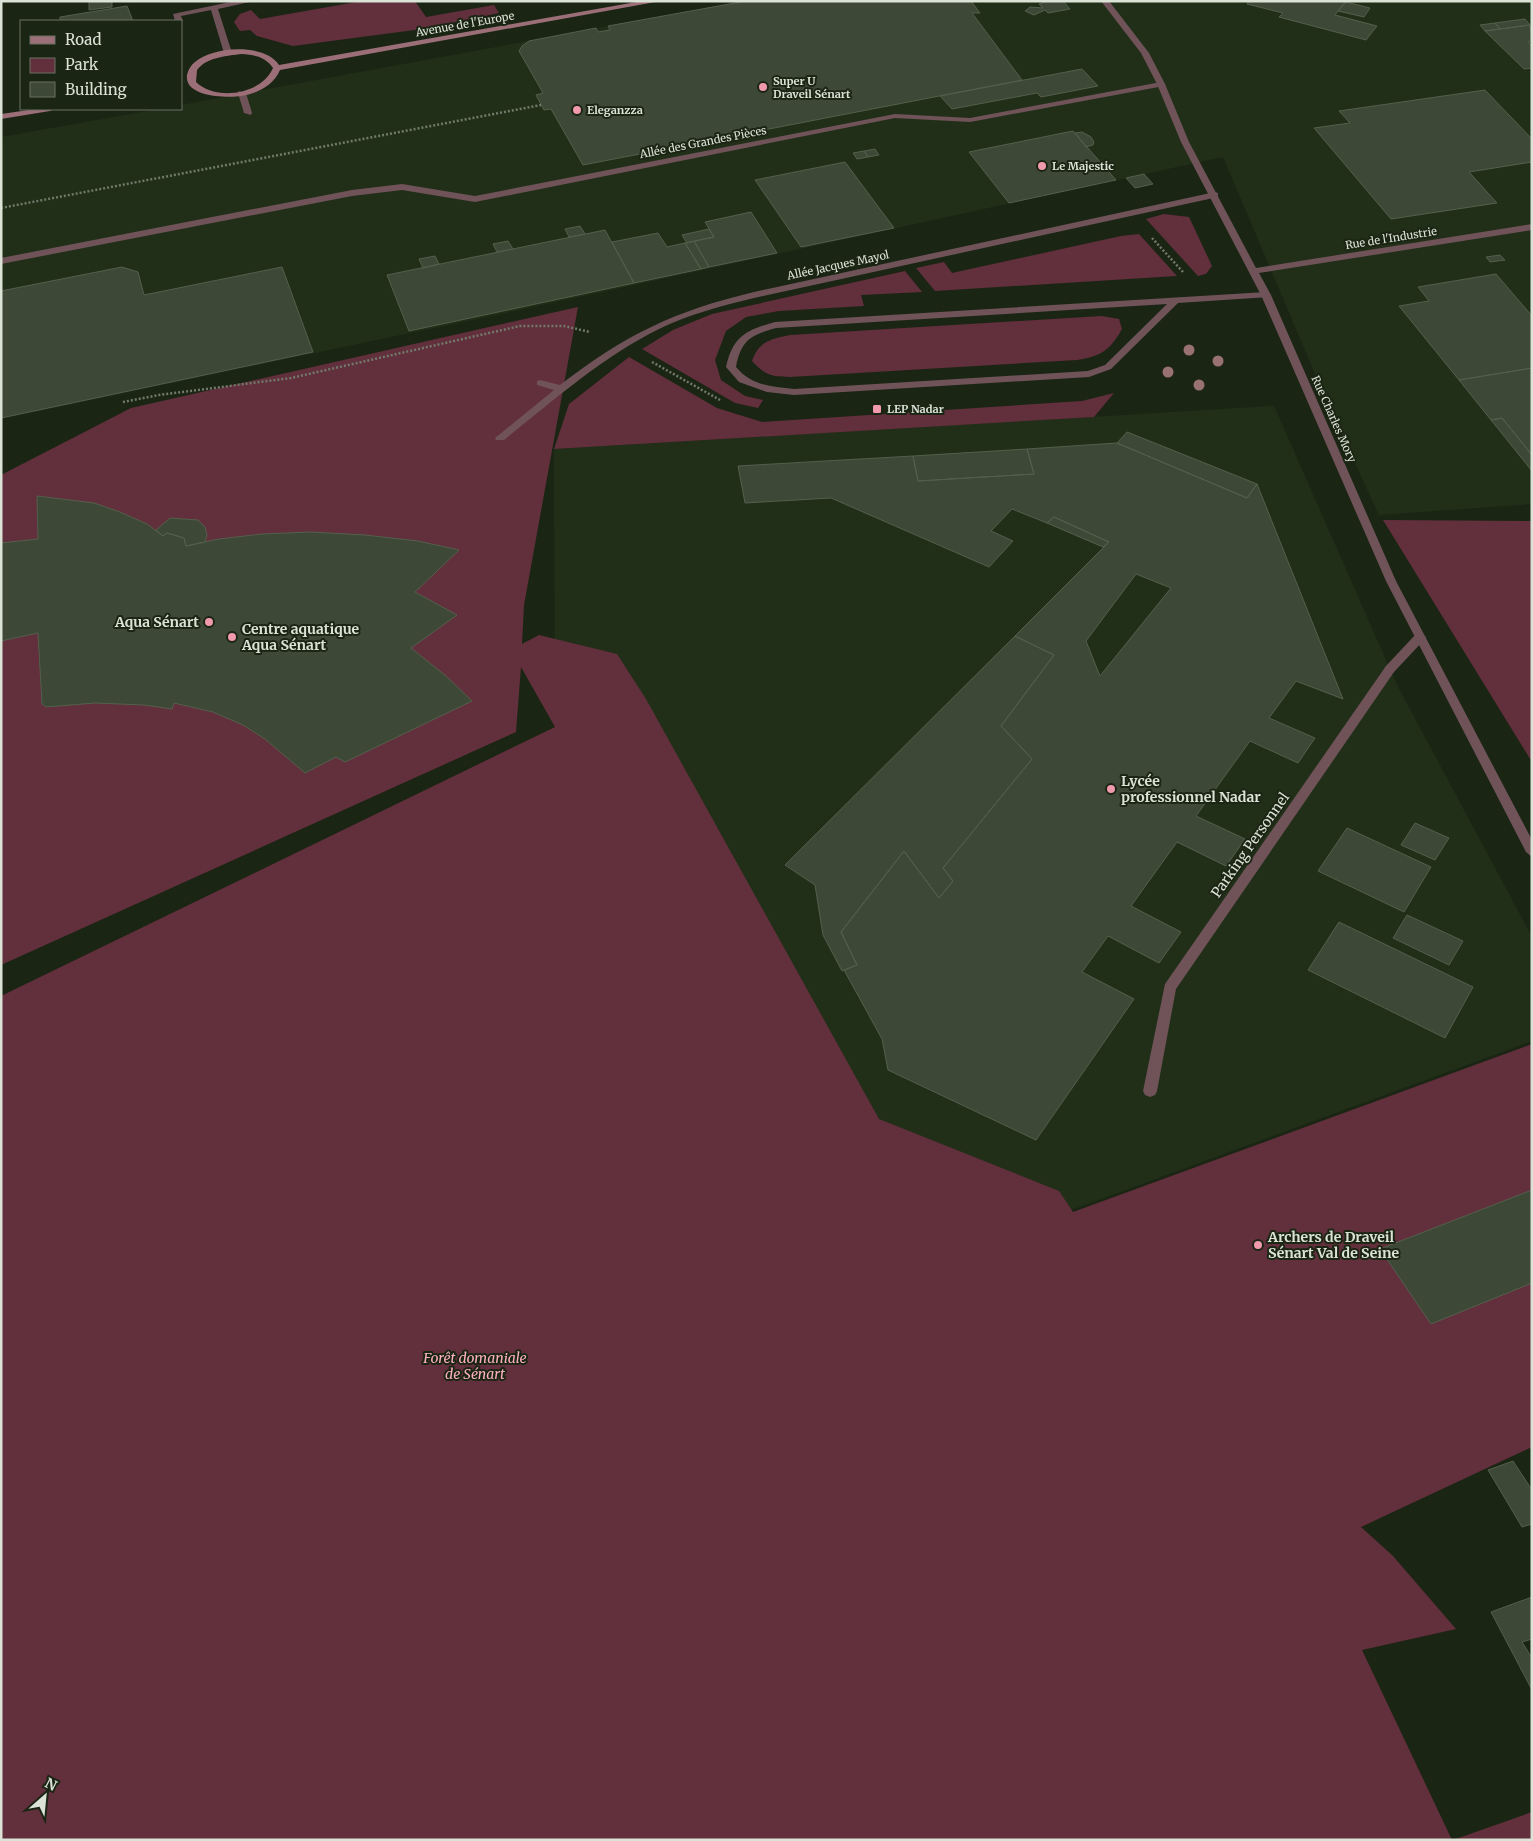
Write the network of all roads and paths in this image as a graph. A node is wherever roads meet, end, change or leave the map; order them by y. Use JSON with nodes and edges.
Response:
{"nodes":[{"id":1,"x":250,"y":1,"type":"edge"},
{"id":2,"x":657,"y":1,"type":"edge"},
{"id":3,"x":1105,"y":1,"type":"edge"},
{"id":4,"x":214,"y":7,"type":"junction"},
{"id":5,"x":179,"y":20,"type":"edge"},
{"id":6,"x":228,"y":53,"type":"junction"},
{"id":7,"x":277,"y":68,"type":"junction"},
{"id":8,"x":192,"y":81,"type":"junction"},
{"id":9,"x":182,"y":83,"type":"edge"},
{"id":10,"x":1161,"y":84,"type":"junction"},
{"id":11,"x":242,"y":93,"type":"junction"},
{"id":12,"x":541,"y":104,"type":"dead end"},
{"id":13,"x":44,"y":110,"type":"edge"},
{"id":14,"x":248,"y":113,"type":"dead end"},
{"id":15,"x":1,"y":117,"type":"edge"},
{"id":16,"x":1215,"y":195,"type":"junction"},
{"id":17,"x":1,"y":208,"type":"edge"},
{"id":18,"x":1130,"y":213,"type":"junction"},
{"id":19,"x":1532,"y":227,"type":"edge"},
{"id":20,"x":1,"y":261,"type":"edge"},
{"id":21,"x":1254,"y":271,"type":"junction"},
{"id":22,"x":1187,"y":276,"type":"dead end"},
{"id":23,"x":1266,"y":295,"type":"junction"},
{"id":24,"x":1176,"y":300,"type":"junction"},
{"id":25,"x":540,"y":383,"type":"dead end"},
{"id":26,"x":562,"y":389,"type":"junction"},
{"id":27,"x":500,"y":438,"type":"dead end"},
{"id":28,"x":1420,"y":636,"type":"junction"},
{"id":29,"x":1532,"y":852,"type":"edge"},
{"id":30,"x":1150,"y":1091,"type":"dead end"}],
"edges":[{"from":1,"to":4,"type":"street"},
{"from":2,"to":7,"type":"main road","name":"Avenue de l'Europe"},
{"from":3,"to":10,"type":"street","name":"Rue Charles Mory"},
{"from":4,"to":5,"type":"street"},
{"from":4,"to":6,"type":"street"},
{"from":6,"to":7,"type":"main road"},
{"from":6,"to":8,"type":"main road"},
{"from":7,"to":11,"type":"main road"},
{"from":8,"to":9,"type":"main road"},
{"from":8,"to":11,"type":"main road"},
{"from":10,"to":16,"type":"street","name":"Rue Charles Mory"},
{"from":10,"to":20,"type":"street","name":"Allée des Grandes Pièces"},
{"from":11,"to":14,"type":"street"},
{"from":12,"to":17,"type":"path"},
{"from":13,"to":15,"type":"main road"},
{"from":16,"to":18,"type":"street","name":"Allée Jacques Mayol"},
{"from":16,"to":21,"type":"street","name":"Rue Charles Mory"},
{"from":18,"to":22,"type":"path"},
{"from":18,"to":26,"type":"street","name":"Allée Jacques Mayol"},
{"from":19,"to":21,"type":"street","name":"Rue de l'Industrie"},
{"from":21,"to":23,"type":"street","name":"Rue Charles Mory"},
{"from":23,"to":24,"type":"street"},
{"from":23,"to":28,"type":"street","name":"Rue Charles Mory"},
{"from":24,"to":24,"type":"street"},
{"from":25,"to":26,"type":"street"},
{"from":26,"to":27,"type":"street","name":"Allée Jacques Mayol"},
{"from":28,"to":29,"type":"street","name":"Rue Charles Mory"},
{"from":28,"to":30,"type":"street","name":"Parking Personnel"}]}
